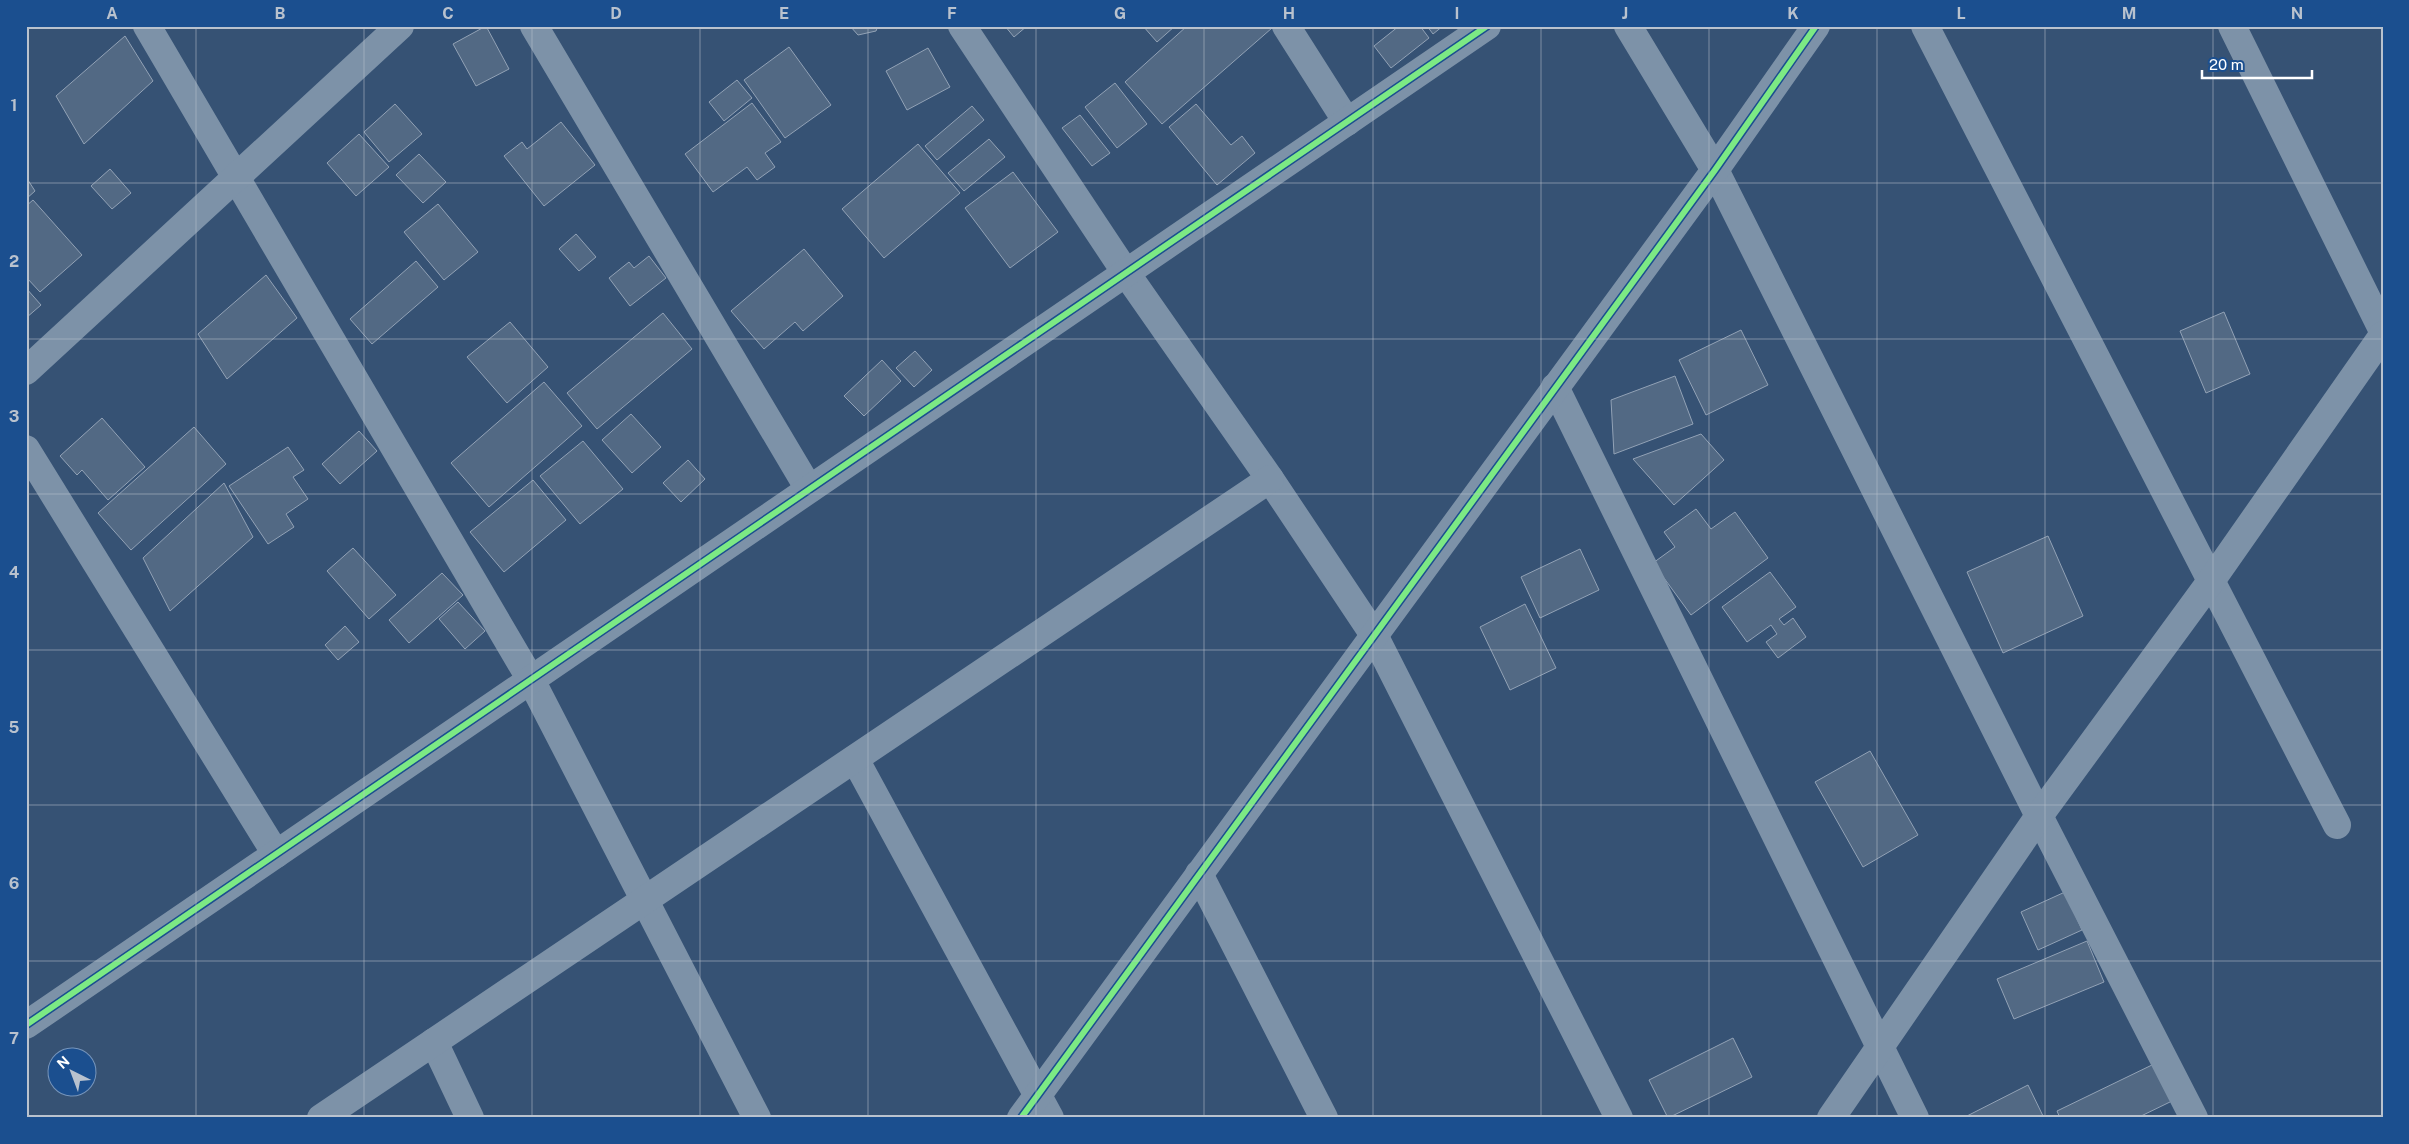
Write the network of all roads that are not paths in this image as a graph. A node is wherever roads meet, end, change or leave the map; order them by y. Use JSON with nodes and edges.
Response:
{"nodes":[{"id":1,"x":147,"y":26,"type":"edge"},
{"id":2,"x":400,"y":26,"type":"edge"},
{"id":3,"x":534,"y":26,"type":"edge"},
{"id":4,"x":962,"y":26,"type":"edge"},
{"id":5,"x":1286,"y":26,"type":"edge"},
{"id":6,"x":1486,"y":26,"type":"edge"},
{"id":7,"x":1628,"y":26,"type":"edge"},
{"id":8,"x":1816,"y":26,"type":"edge"},
{"id":9,"x":1925,"y":26,"type":"edge"},
{"id":10,"x":2232,"y":26,"type":"edge"},
{"id":11,"x":1347,"y":122,"type":"junction"},
{"id":12,"x":1715,"y":170,"type":"junction"},
{"id":13,"x":236,"y":178,"type":"junction"},
{"id":14,"x":1126,"y":273,"type":"junction"},
{"id":15,"x":2383,"y":330,"type":"edge"},
{"id":16,"x":2383,"y":335,"type":"edge"},
{"id":17,"x":26,"y":371,"type":"edge"},
{"id":18,"x":1555,"y":387,"type":"junction"},
{"id":19,"x":26,"y":449,"type":"edge"},
{"id":20,"x":1270,"y":479,"type":"junction"},
{"id":21,"x":809,"y":489,"type":"junction"},
{"id":22,"x":2211,"y":580,"type":"junction"},
{"id":23,"x":1374,"y":635,"type":"junction"},
{"id":24,"x":530,"y":680,"type":"junction"},
{"id":25,"x":855,"y":759,"type":"junction"},
{"id":26,"x":2039,"y":816,"type":"junction"},
{"id":27,"x":2337,"y":825,"type":"dead end"},
{"id":28,"x":276,"y":854,"type":"junction"},
{"id":29,"x":1199,"y":874,"type":"junction"},
{"id":30,"x":644,"y":901,"type":"junction"},
{"id":31,"x":26,"y":1025,"type":"edge"},
{"id":32,"x":434,"y":1042,"type":"junction"},
{"id":33,"x":1879,"y":1046,"type":"junction"},
{"id":34,"x":1044,"y":1106,"type":"edge"},
{"id":35,"x":321,"y":1118,"type":"edge"},
{"id":36,"x":470,"y":1118,"type":"edge"},
{"id":37,"x":757,"y":1118,"type":"edge"},
{"id":38,"x":1021,"y":1118,"type":"edge"},
{"id":39,"x":1324,"y":1118,"type":"edge"},
{"id":40,"x":1619,"y":1118,"type":"edge"},
{"id":41,"x":1831,"y":1118,"type":"edge"},
{"id":42,"x":1915,"y":1118,"type":"edge"},
{"id":43,"x":2194,"y":1118,"type":"edge"}],
"edges":[{"from":1,"to":13,"type":"street"},
{"from":2,"to":13,"type":"street"},
{"from":3,"to":21,"type":"street"},
{"from":4,"to":14,"type":"street"},
{"from":5,"to":11,"type":"street"},
{"from":6,"to":11,"type":"street"},
{"from":7,"to":12,"type":"street"},
{"from":8,"to":12,"type":"street"},
{"from":9,"to":22,"type":"street"},
{"from":10,"to":15,"type":"street"},
{"from":11,"to":14,"type":"street"},
{"from":12,"to":18,"type":"street"},
{"from":12,"to":26,"type":"street"},
{"from":13,"to":17,"type":"street"},
{"from":13,"to":24,"type":"street"},
{"from":14,"to":20,"type":"street"},
{"from":14,"to":21,"type":"street"},
{"from":16,"to":22,"type":"street"},
{"from":18,"to":23,"type":"street"},
{"from":18,"to":33,"type":"street"},
{"from":19,"to":28,"type":"street"},
{"from":20,"to":23,"type":"street"},
{"from":20,"to":25,"type":"street"},
{"from":21,"to":24,"type":"street"},
{"from":22,"to":26,"type":"street"},
{"from":22,"to":27,"type":"street"},
{"from":23,"to":29,"type":"street"},
{"from":23,"to":40,"type":"street"},
{"from":24,"to":28,"type":"street"},
{"from":24,"to":30,"type":"street"},
{"from":25,"to":30,"type":"street"},
{"from":25,"to":34,"type":"street"},
{"from":26,"to":33,"type":"street"},
{"from":26,"to":43,"type":"street"},
{"from":28,"to":31,"type":"street"},
{"from":29,"to":34,"type":"street"},
{"from":29,"to":39,"type":"street"},
{"from":30,"to":32,"type":"street"},
{"from":30,"to":37,"type":"street"},
{"from":32,"to":35,"type":"street"},
{"from":32,"to":36,"type":"street"},
{"from":33,"to":41,"type":"street"},
{"from":33,"to":42,"type":"street"},
{"from":34,"to":38,"type":"street"}]}
